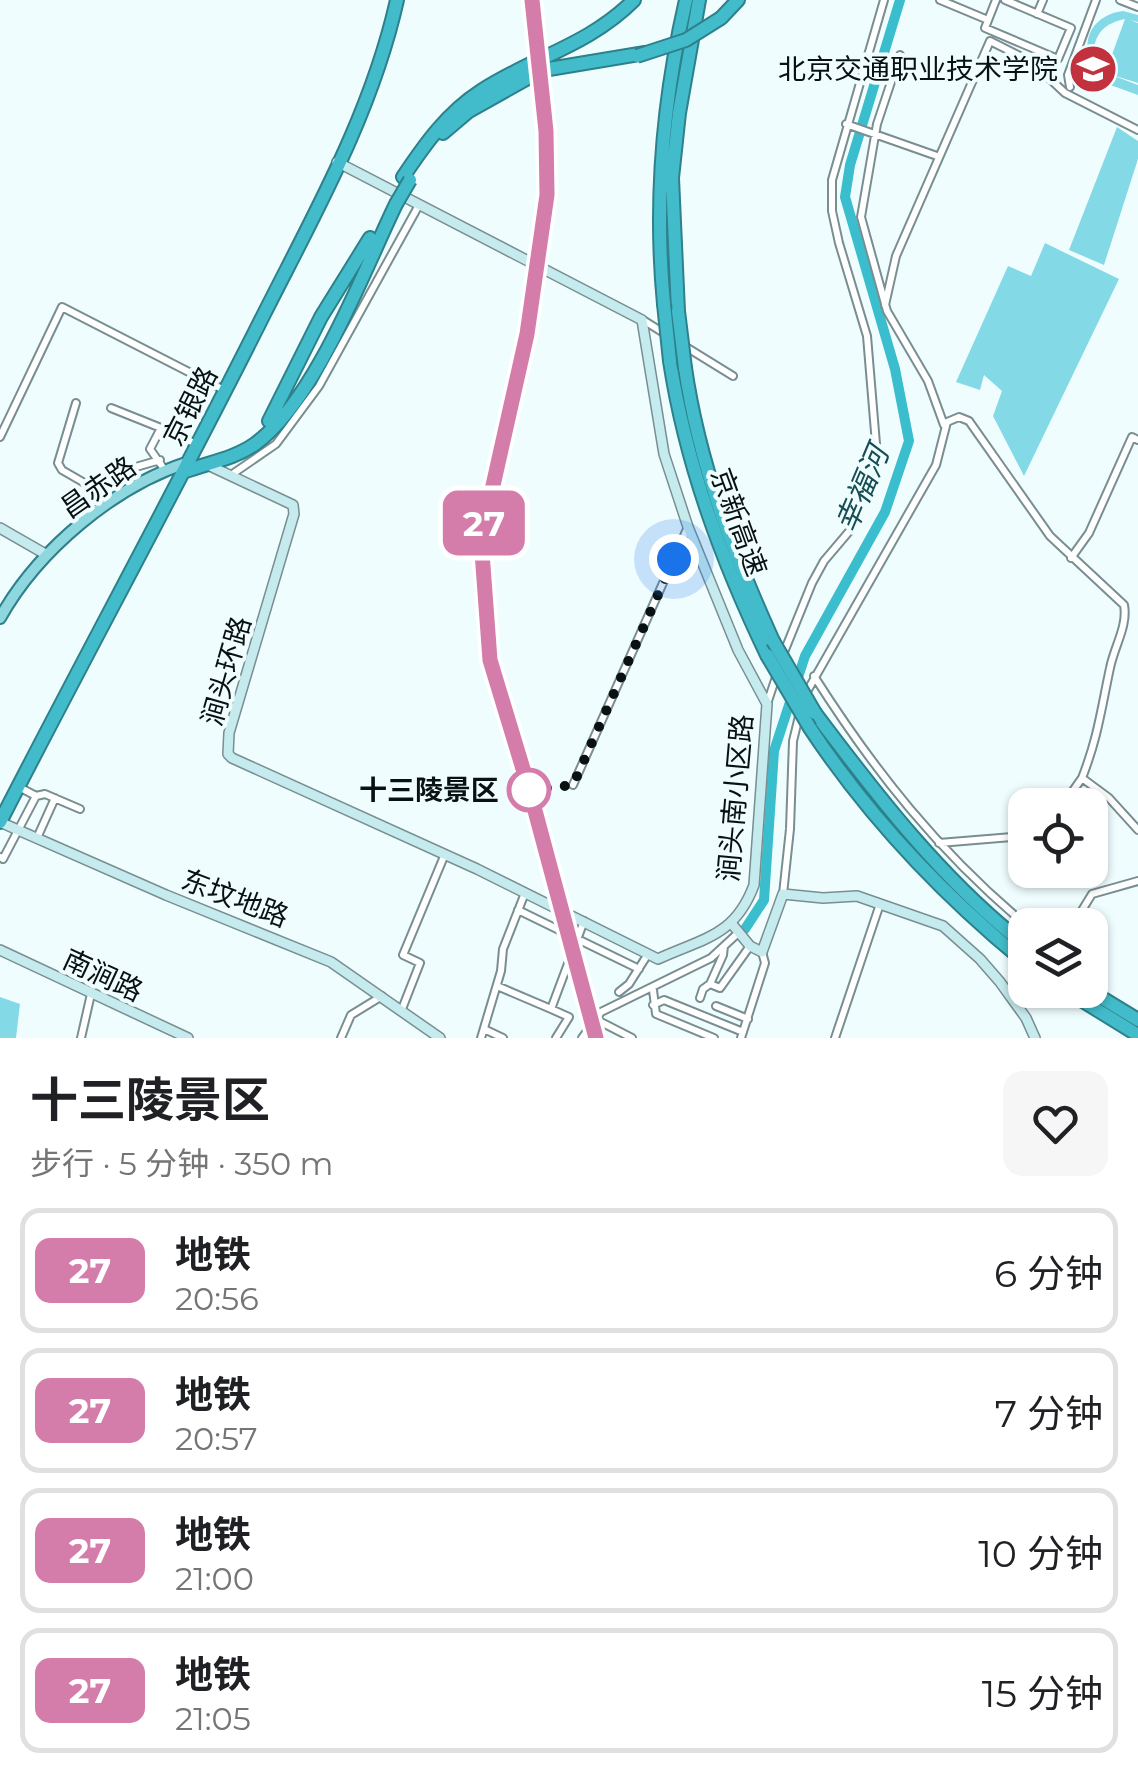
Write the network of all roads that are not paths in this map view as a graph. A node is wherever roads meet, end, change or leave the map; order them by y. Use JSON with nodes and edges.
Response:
{"nodes":[{"id":1,"x":394,"y":0,"type":"edge"},
{"id":2,"x":634,"y":0,"type":"edge"},
{"id":3,"x":686,"y":0,"type":"edge"},
{"id":4,"x":699,"y":0,"type":"edge"},
{"id":5,"x":738,"y":0,"type":"edge"},
{"id":6,"x":884,"y":0,"type":"edge"},
{"id":7,"x":940,"y":0,"type":"edge"},
{"id":8,"x":996,"y":0,"type":"edge"},
{"id":9,"x":1005,"y":0,"type":"edge"},
{"id":10,"x":1043,"y":0,"type":"edge"},
{"id":11,"x":1096,"y":0,"type":"edge"},
{"id":12,"x":1120,"y":0,"type":"edge"},
{"id":13,"x":1138,"y":7,"type":"edge"},
{"id":14,"x":1038,"y":14,"type":"junction"},
{"id":15,"x":721,"y":18,"type":"junction"},
{"id":16,"x":988,"y":20,"type":"junction"},
{"id":17,"x":900,"y":54,"type":"dead end"},
{"id":18,"x":1070,"y":87,"type":"dead end"},
{"id":19,"x":846,"y":124,"type":"junction"},
{"id":20,"x":1138,"y":130,"type":"edge"},
{"id":21,"x":871,"y":133,"type":"junction"},
{"id":22,"x":937,"y":156,"type":"junction"},
{"id":23,"x":337,"y":162,"type":"junction"},
{"id":24,"x":407,"y":179,"type":"junction"},
{"id":25,"x":393,"y":202,"type":"junction"},
{"id":26,"x":418,"y":204,"type":"junction"},
{"id":27,"x":885,"y":305,"type":"junction"},
{"id":28,"x":642,"y":320,"type":"junction"},
{"id":29,"x":733,"y":376,"type":"dead end"},
{"id":30,"x":220,"y":388,"type":"junction"},
{"id":31,"x":76,"y":404,"type":"dead end"},
{"id":32,"x":111,"y":408,"type":"dead end"},
{"id":33,"x":945,"y":426,"type":"junction"},
{"id":34,"x":161,"y":428,"type":"junction"},
{"id":35,"x":0,"y":437,"type":"edge"},
{"id":36,"x":1138,"y":440,"type":"edge"},
{"id":37,"x":192,"y":442,"type":"junction"},
{"id":38,"x":207,"y":464,"type":"junction"},
{"id":39,"x":175,"y":467,"type":"junction"},
{"id":40,"x":231,"y":476,"type":"junction"},
{"id":41,"x":102,"y":482,"type":"dead end"},
{"id":42,"x":112,"y":503,"type":"junction"},
{"id":43,"x":0,"y":528,"type":"edge"},
{"id":44,"x":688,"y":528,"type":"junction"},
{"id":45,"x":47,"y":555,"type":"junction"},
{"id":46,"x":1072,"y":558,"type":"junction"},
{"id":47,"x":0,"y":618,"type":"edge"},
{"id":48,"x":814,"y":676,"type":"junction"},
{"id":49,"x":65,"y":690,"type":"junction"},
{"id":50,"x":768,"y":704,"type":"junction"},
{"id":51,"x":1082,"y":778,"type":"junction"},
{"id":52,"x":573,"y":785,"type":"dead end"},
{"id":53,"x":18,"y":786,"type":"junction"},
{"id":54,"x":1075,"y":788,"type":"edge"},
{"id":55,"x":36,"y":796,"type":"junction"},
{"id":56,"x":56,"y":798,"type":"junction"},
{"id":57,"x":80,"y":809,"type":"dead end"},
{"id":58,"x":0,"y":811,"type":"edge"},
{"id":59,"x":0,"y":822,"type":"edge"},
{"id":60,"x":18,"y":830,"type":"junction"},
{"id":61,"x":1138,"y":830,"type":"edge"},
{"id":62,"x":1008,"y":837,"type":"edge"},
{"id":63,"x":36,"y":839,"type":"junction"},
{"id":64,"x":939,"y":843,"type":"junction"},
{"id":65,"x":445,"y":854,"type":"junction"},
{"id":66,"x":0,"y":858,"type":"edge"},
{"id":67,"x":1138,"y":881,"type":"edge"},
{"id":68,"x":525,"y":893,"type":"junction"},
{"id":69,"x":783,"y":894,"type":"junction"},
{"id":70,"x":880,"y":904,"type":"junction"},
{"id":71,"x":1083,"y":908,"type":"edge"},
{"id":72,"x":518,"y":910,"type":"junction"},
{"id":73,"x":1008,"y":910,"type":"edge"},
{"id":74,"x":584,"y":922,"type":"junction"},
{"id":75,"x":735,"y":929,"type":"junction"},
{"id":76,"x":1008,"y":932,"type":"edge"},
{"id":77,"x":577,"y":938,"type":"junction"},
{"id":78,"x":724,"y":946,"type":"junction"},
{"id":79,"x":750,"y":946,"type":"junction"},
{"id":80,"x":1008,"y":948,"type":"edge"},
{"id":81,"x":0,"y":950,"type":"edge"},
{"id":82,"x":762,"y":952,"type":"junction"},
{"id":83,"x":648,"y":954,"type":"junction"},
{"id":84,"x":640,"y":969,"type":"junction"},
{"id":85,"x":710,"y":984,"type":"junction"},
{"id":86,"x":497,"y":986,"type":"junction"},
{"id":87,"x":653,"y":988,"type":"junction"},
{"id":88,"x":620,"y":992,"type":"dead end"},
{"id":89,"x":1008,"y":993,"type":"edge"},
{"id":90,"x":91,"y":994,"type":"junction"},
{"id":91,"x":382,"y":996,"type":"junction"},
{"id":92,"x":700,"y":998,"type":"dead end"},
{"id":93,"x":1108,"y":1002,"type":"edge"},
{"id":94,"x":653,"y":1005,"type":"junction"},
{"id":95,"x":716,"y":1006,"type":"dead end"},
{"id":96,"x":1019,"y":1008,"type":"edge"},
{"id":97,"x":1094,"y":1008,"type":"edge"},
{"id":98,"x":402,"y":1009,"type":"junction"},
{"id":99,"x":550,"y":1009,"type":"junction"},
{"id":100,"x":595,"y":1019,"type":"junction"},
{"id":101,"x":748,"y":1019,"type":"junction"},
{"id":102,"x":1138,"y":1020,"type":"edge"},
{"id":103,"x":483,"y":1034,"type":"edge"},
{"id":104,"x":742,"y":1035,"type":"edge"},
{"id":105,"x":1138,"y":1035,"type":"edge"},
{"id":106,"x":81,"y":1038,"type":"edge"},
{"id":107,"x":188,"y":1038,"type":"edge"},
{"id":108,"x":341,"y":1038,"type":"edge"},
{"id":109,"x":440,"y":1038,"type":"edge"},
{"id":110,"x":503,"y":1038,"type":"edge"},
{"id":111,"x":556,"y":1038,"type":"edge"},
{"id":112,"x":582,"y":1038,"type":"edge"},
{"id":113,"x":632,"y":1038,"type":"edge"},
{"id":114,"x":714,"y":1038,"type":"edge"},
{"id":115,"x":836,"y":1038,"type":"edge"},
{"id":116,"x":1035,"y":1038,"type":"edge"}],
"edges":[{"from":1,"to":23,"type":"highway","name":"京银路"},
{"from":2,"to":24,"type":"highway"},
{"from":3,"to":80,"type":"highway","name":"京新高速","bridge":true},
{"from":4,"to":76,"type":"highway","name":"京新高速","bridge":true},
{"from":5,"to":15,"type":"highway"},
{"from":6,"to":19,"type":"street"},
{"from":7,"to":16,"type":"street"},
{"from":8,"to":16,"type":"street"},
{"from":9,"to":14,"type":"street"},
{"from":10,"to":14,"type":"street"},
{"from":11,"to":18,"type":"street"},
{"from":12,"to":13,"type":"street"},
{"from":14,"to":16,"type":"street"},
{"from":15,"to":24,"type":"highway","bridge":true},
{"from":15,"to":24,"type":"highway","bridge":true},
{"from":17,"to":21,"type":"street"},
{"from":19,"to":21,"type":"street"},
{"from":19,"to":50,"type":"street"},
{"from":20,"to":22,"type":"street"},
{"from":21,"to":22,"type":"street"},
{"from":21,"to":27,"type":"street"},
{"from":22,"to":27,"type":"street"},
{"from":23,"to":26,"type":"street"},
{"from":23,"to":30,"type":"highway","name":"京银路"},
{"from":23,"to":39,"type":"highway","name":"京银路"},
{"from":24,"to":25,"type":"highway","bridge":true},
{"from":25,"to":38,"type":"highway"},
{"from":25,"to":39,"type":"highway"},
{"from":26,"to":28,"type":"street"},
{"from":26,"to":40,"type":"street"},
{"from":27,"to":33,"type":"street"},
{"from":28,"to":29,"type":"street"},
{"from":28,"to":44,"type":"street","name":"涧头南小区路"},
{"from":30,"to":35,"type":"street"},
{"from":30,"to":37,"type":"highway","name":"京银路"},
{"from":31,"to":42,"type":"street"},
{"from":32,"to":34,"type":"street"},
{"from":33,"to":46,"type":"street"},
{"from":33,"to":48,"type":"street"},
{"from":34,"to":37,"type":"street"},
{"from":34,"to":39,"type":"street"},
{"from":36,"to":46,"type":"street"},
{"from":37,"to":39,"type":"highway","name":"京银路"},
{"from":38,"to":39,"type":"highway"},
{"from":38,"to":40,"type":"street","name":"涧头环路"},
{"from":39,"to":41,"type":"street"},
{"from":39,"to":42,"type":"main road","name":"昌赤路"},
{"from":39,"to":45,"type":"main road","name":"昌赤路"},
{"from":39,"to":49,"type":"highway","name":"京银路"},
{"from":40,"to":65,"type":"street","name":"涧头环路"},
{"from":42,"to":45,"type":"main road","name":"昌赤路"},
{"from":43,"to":45,"type":"street"},
{"from":44,"to":50,"type":"street","name":"涧头南小区路"},
{"from":44,"to":52,"type":"street"},
{"from":45,"to":47,"type":"main road","name":"昌赤路"},
{"from":46,"to":51,"type":"street"},
{"from":48,"to":64,"type":"street"},
{"from":48,"to":69,"type":"street"},
{"from":49,"to":53,"type":"highway","name":"京银路"},
{"from":49,"to":58,"type":"highway","name":"京银路"},
{"from":50,"to":75,"type":"street","name":"涧头南小区路"},
{"from":51,"to":54,"type":"street"},
{"from":51,"to":61,"type":"street"},
{"from":53,"to":55,"type":"street"},
{"from":53,"to":59,"type":"highway","name":"京银路"},
{"from":55,"to":56,"type":"street"},
{"from":55,"to":60,"type":"street"},
{"from":56,"to":57,"type":"street"},
{"from":56,"to":63,"type":"street"},
{"from":59,"to":60,"type":"street","name":"东坟地路"},
{"from":60,"to":63,"type":"street","name":"东坟地路"},
{"from":60,"to":66,"type":"street"},
{"from":62,"to":64,"type":"street"},
{"from":63,"to":91,"type":"street","name":"东坟地路"},
{"from":64,"to":73,"type":"street"},
{"from":65,"to":68,"type":"street","name":"涧头环路"},
{"from":65,"to":98,"type":"street"},
{"from":67,"to":71,"type":"street"},
{"from":68,"to":72,"type":"street"},
{"from":68,"to":74,"type":"street","name":"涧头环路"},
{"from":69,"to":70,"type":"street"},
{"from":69,"to":82,"type":"street"},
{"from":70,"to":89,"type":"street"},
{"from":70,"to":115,"type":"street"},
{"from":72,"to":77,"type":"street"},
{"from":72,"to":86,"type":"street"},
{"from":74,"to":77,"type":"street"},
{"from":74,"to":83,"type":"street","name":"涧头环路"},
{"from":75,"to":78,"type":"street"},
{"from":75,"to":79,"type":"street"},
{"from":75,"to":83,"type":"street"},
{"from":77,"to":84,"type":"street"},
{"from":77,"to":99,"type":"street"},
{"from":78,"to":85,"type":"street"},
{"from":78,"to":87,"type":"street"},
{"from":79,"to":82,"type":"street"},
{"from":79,"to":85,"type":"street"},
{"from":81,"to":90,"type":"street","name":"南涧路"},
{"from":82,"to":101,"type":"street"},
{"from":83,"to":84,"type":"street"},
{"from":84,"to":88,"type":"street"},
{"from":85,"to":92,"type":"street"},
{"from":86,"to":99,"type":"street"},
{"from":86,"to":103,"type":"street"},
{"from":87,"to":94,"type":"street"},
{"from":87,"to":100,"type":"street"},
{"from":90,"to":106,"type":"street"},
{"from":90,"to":107,"type":"street","name":"南涧路"},
{"from":91,"to":98,"type":"street","name":"东坟地路"},
{"from":91,"to":108,"type":"street"},
{"from":93,"to":102,"type":"highway"},
{"from":94,"to":104,"type":"street"},
{"from":94,"to":114,"type":"street"},
{"from":95,"to":101,"type":"street"},
{"from":96,"to":116,"type":"street"},
{"from":97,"to":105,"type":"highway"},
{"from":98,"to":109,"type":"street","name":"东坟地路"},
{"from":99,"to":111,"type":"street"},
{"from":100,"to":112,"type":"street"},
{"from":100,"to":113,"type":"street"},
{"from":101,"to":104,"type":"street"},
{"from":103,"to":110,"type":"street"}]}
